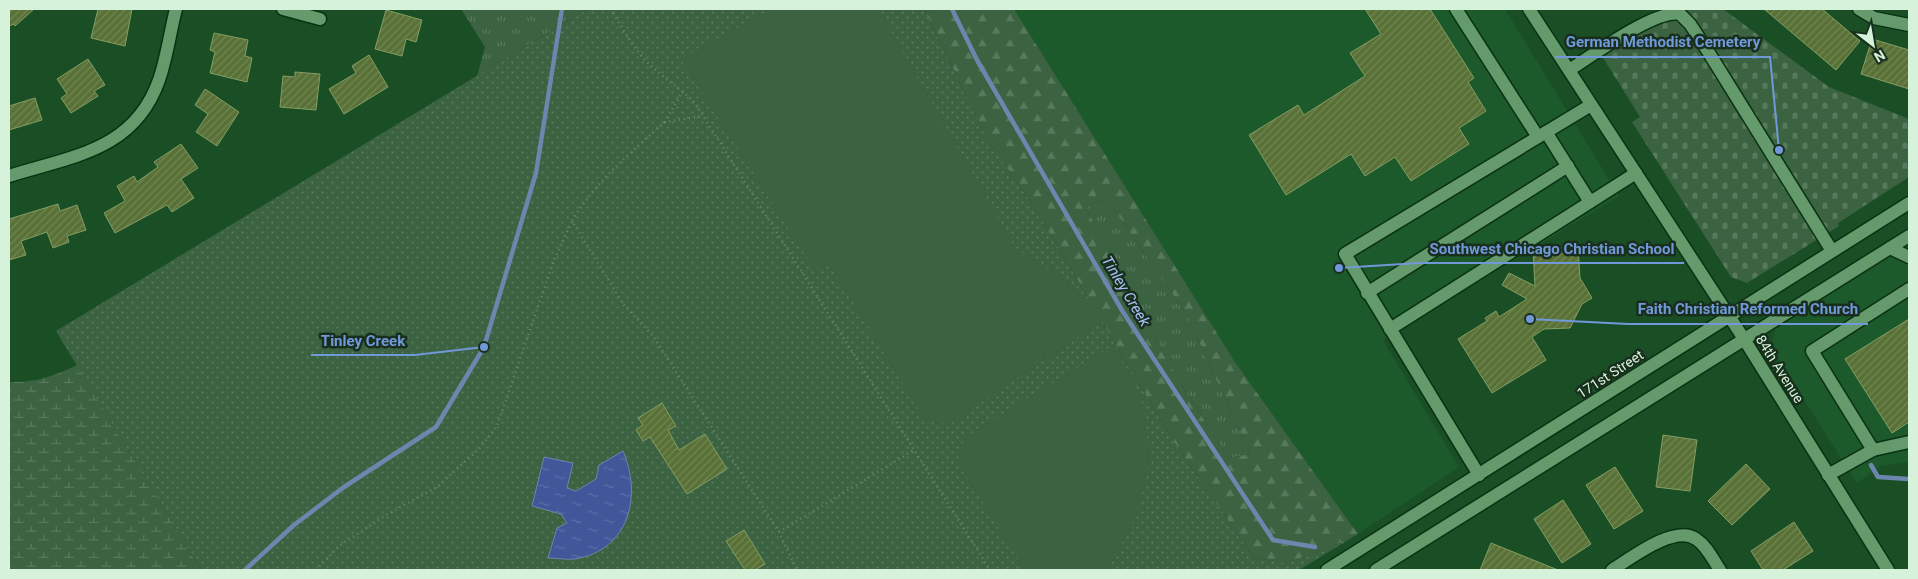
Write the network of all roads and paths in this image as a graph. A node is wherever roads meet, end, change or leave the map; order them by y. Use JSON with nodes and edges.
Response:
{"nodes":[{"id":1,"x":176,"y":9,"type":"edge"},
{"id":2,"x":283,"y":9,"type":"edge"},
{"id":3,"x":611,"y":9,"type":"edge"},
{"id":4,"x":1456,"y":9,"type":"edge"},
{"id":5,"x":1529,"y":9,"type":"edge"},
{"id":6,"x":1859,"y":9,"type":"edge"},
{"id":7,"x":320,"y":19,"type":"dead end"},
{"id":8,"x":1909,"y":25,"type":"edge"},
{"id":9,"x":1569,"y":70,"type":"junction"},
{"id":10,"x":683,"y":91,"type":"junction"},
{"id":11,"x":1591,"y":105,"type":"junction"},
{"id":12,"x":703,"y":116,"type":"junction"},
{"id":13,"x":665,"y":122,"type":"junction"},
{"id":14,"x":1542,"y":135,"type":"junction"},
{"id":15,"x":1568,"y":166,"type":"junction"},
{"id":16,"x":1636,"y":173,"type":"junction"},
{"id":17,"x":9,"y":176,"type":"edge"},
{"id":18,"x":1590,"y":202,"type":"junction"},
{"id":19,"x":1909,"y":203,"type":"edge"},
{"id":20,"x":572,"y":221,"type":"junction"},
{"id":21,"x":1909,"y":236,"type":"edge"},
{"id":22,"x":1890,"y":248,"type":"junction"},
{"id":23,"x":1832,"y":251,"type":"junction"},
{"id":24,"x":1909,"y":257,"type":"edge"},
{"id":25,"x":1909,"y":289,"type":"edge"},
{"id":26,"x":1367,"y":293,"type":"junction"},
{"id":27,"x":1728,"y":316,"type":"junction"},
{"id":28,"x":1390,"y":329,"type":"junction"},
{"id":29,"x":1744,"y":339,"type":"junction"},
{"id":30,"x":1909,"y":442,"type":"edge"},
{"id":31,"x":914,"y":450,"type":"junction"},
{"id":32,"x":1873,"y":450,"type":"junction"},
{"id":33,"x":1479,"y":475,"type":"junction"},
{"id":34,"x":1828,"y":475,"type":"junction"},
{"id":35,"x":779,"y":532,"type":"junction"},
{"id":36,"x":1621,"y":567,"type":"edge"},
{"id":37,"x":316,"y":570,"type":"edge"},
{"id":38,"x":797,"y":570,"type":"edge"},
{"id":39,"x":990,"y":570,"type":"edge"},
{"id":40,"x":1327,"y":570,"type":"edge"},
{"id":41,"x":1376,"y":570,"type":"edge"},
{"id":42,"x":1720,"y":570,"type":"edge"},
{"id":43,"x":1888,"y":570,"type":"edge"}],
"edges":[{"from":1,"to":17,"type":"street"},
{"from":2,"to":7,"type":"street"},
{"from":3,"to":10,"type":"path"},
{"from":4,"to":14,"type":"street"},
{"from":5,"to":9,"type":"street","name":"84th Avenue"},
{"from":6,"to":8,"type":"street"},
{"from":9,"to":11,"type":"street","name":"84th Avenue"},
{"from":9,"to":23,"type":"street"},
{"from":10,"to":12,"type":"path"},
{"from":10,"to":13,"type":"path"},
{"from":11,"to":14,"type":"street"},
{"from":11,"to":16,"type":"street","name":"84th Avenue"},
{"from":12,"to":13,"type":"path"},
{"from":12,"to":31,"type":"path"},
{"from":13,"to":20,"type":"path"},
{"from":14,"to":15,"type":"street"},
{"from":14,"to":26,"type":"street"},
{"from":15,"to":18,"type":"street"},
{"from":15,"to":26,"type":"street"},
{"from":16,"to":18,"type":"street"},
{"from":16,"to":27,"type":"street","name":"84th Avenue"},
{"from":18,"to":28,"type":"street"},
{"from":19,"to":23,"type":"street","name":"171st Street"},
{"from":20,"to":35,"type":"path"},
{"from":20,"to":37,"type":"path"},
{"from":21,"to":22,"type":"street"},
{"from":22,"to":24,"type":"street"},
{"from":22,"to":29,"type":"street"},
{"from":23,"to":27,"type":"street","name":"171st Street"},
{"from":25,"to":32,"type":"street"},
{"from":26,"to":28,"type":"street"},
{"from":27,"to":29,"type":"street","name":"84th Avenue"},
{"from":27,"to":33,"type":"street","name":"171st Street"},
{"from":28,"to":33,"type":"street"},
{"from":29,"to":34,"type":"street","name":"84th Avenue"},
{"from":29,"to":41,"type":"street"},
{"from":30,"to":32,"type":"street"},
{"from":31,"to":35,"type":"path"},
{"from":31,"to":39,"type":"path"},
{"from":32,"to":34,"type":"street"},
{"from":33,"to":40,"type":"street","name":"171st Street"},
{"from":34,"to":43,"type":"street","name":"84th Avenue"},
{"from":35,"to":38,"type":"path"},
{"from":36,"to":42,"type":"street"}]}
